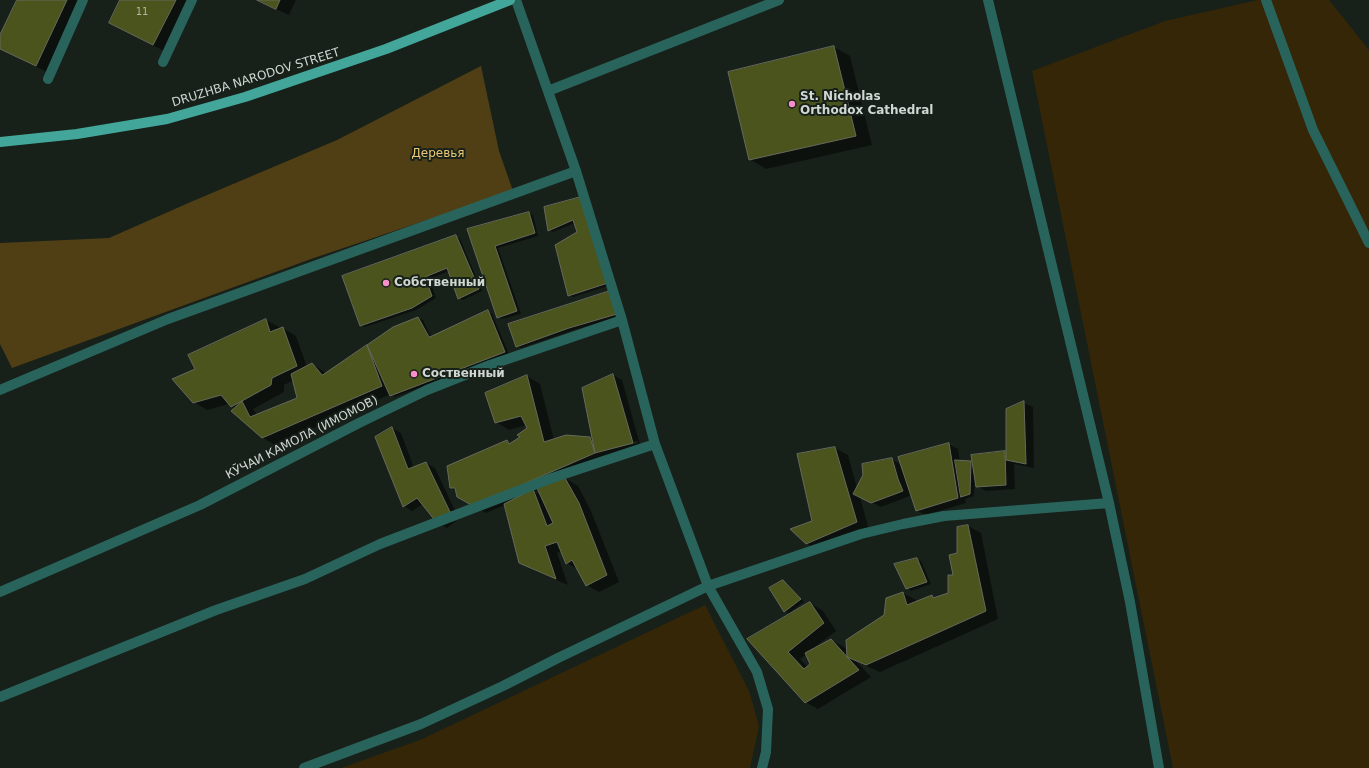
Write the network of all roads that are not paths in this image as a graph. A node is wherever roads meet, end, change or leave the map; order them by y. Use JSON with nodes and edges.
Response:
{"nodes":[{"id":1,"x":83,"y":0,"type":"edge"},
{"id":2,"x":192,"y":0,"type":"edge"},
{"id":3,"x":510,"y":0,"type":"edge"},
{"id":4,"x":516,"y":0,"type":"edge"},
{"id":5,"x":779,"y":0,"type":"edge"},
{"id":6,"x":988,"y":0,"type":"edge"},
{"id":7,"x":1266,"y":0,"type":"edge"},
{"id":8,"x":163,"y":62,"type":"dead end"},
{"id":9,"x":48,"y":79,"type":"dead end"},
{"id":10,"x":548,"y":91,"type":"junction"},
{"id":11,"x":0,"y":142,"type":"edge"},
{"id":12,"x":576,"y":171,"type":"junction"},
{"id":13,"x":1369,"y":243,"type":"edge"},
{"id":14,"x":622,"y":320,"type":"junction"},
{"id":15,"x":0,"y":390,"type":"edge"},
{"id":16,"x":655,"y":444,"type":"junction"},
{"id":17,"x":1109,"y":503,"type":"junction"},
{"id":18,"x":708,"y":586,"type":"junction"},
{"id":19,"x":0,"y":592,"type":"edge"},
{"id":20,"x":0,"y":697,"type":"edge"},
{"id":21,"x":304,"y":768,"type":"edge"},
{"id":22,"x":762,"y":768,"type":"edge"},
{"id":23,"x":1159,"y":768,"type":"edge"}],
"edges":[{"from":1,"to":9,"type":"lane"},
{"from":2,"to":8,"type":"lane"},
{"from":3,"to":11,"type":"main road","name":"DRUZHBA NARODOV STREET"},
{"from":4,"to":10,"type":"lane"},
{"from":5,"to":10,"type":"lane"},
{"from":6,"to":17,"type":"lane"},
{"from":7,"to":13,"type":"lane"},
{"from":10,"to":12,"type":"lane"},
{"from":12,"to":14,"type":"lane"},
{"from":12,"to":15,"type":"lane"},
{"from":14,"to":16,"type":"lane"},
{"from":14,"to":19,"type":"lane","name":"КӮЧАИ КАМОЛА (ИМОМОВ)"},
{"from":16,"to":18,"type":"lane"},
{"from":16,"to":20,"type":"lane"},
{"from":17,"to":18,"type":"lane"},
{"from":17,"to":23,"type":"lane"},
{"from":18,"to":21,"type":"lane"},
{"from":18,"to":22,"type":"lane"}]}
